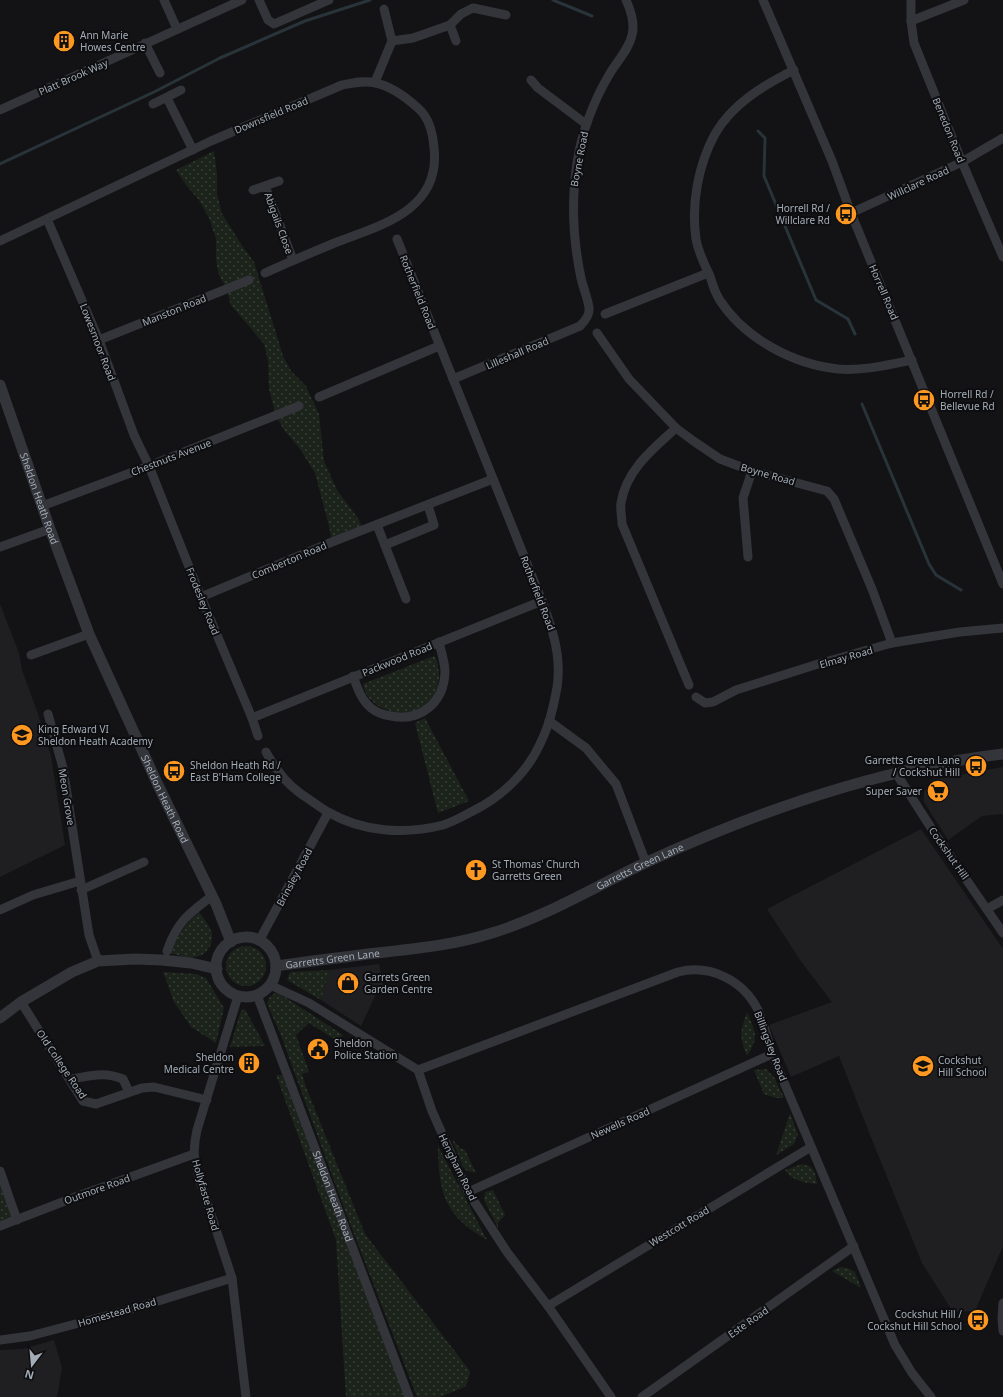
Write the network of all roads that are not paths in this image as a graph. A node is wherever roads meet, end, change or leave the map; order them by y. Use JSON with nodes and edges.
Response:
{"nodes":[{"id":1,"x":164,"y":0,"type":"edge"},
{"id":2,"x":242,"y":0,"type":"edge"},
{"id":3,"x":259,"y":0,"type":"edge"},
{"id":4,"x":329,"y":0,"type":"edge"},
{"id":5,"x":626,"y":0,"type":"edge"},
{"id":6,"x":763,"y":0,"type":"edge"},
{"id":7,"x":911,"y":0,"type":"edge"},
{"id":8,"x":964,"y":0,"type":"edge"},
{"id":9,"x":384,"y":10,"type":"dead end"},
{"id":10,"x":506,"y":15,"type":"dead end"},
{"id":11,"x":911,"y":21,"type":"junction"},
{"id":12,"x":450,"y":25,"type":"junction"},
{"id":13,"x":177,"y":29,"type":"junction"},
{"id":14,"x":392,"y":41,"type":"junction"},
{"id":15,"x":456,"y":41,"type":"dead end"},
{"id":16,"x":145,"y":43,"type":"junction"},
{"id":17,"x":794,"y":70,"type":"junction"},
{"id":18,"x":160,"y":73,"type":"dead end"},
{"id":19,"x":531,"y":80,"type":"dead end"},
{"id":20,"x":375,"y":82,"type":"junction"},
{"id":21,"x":181,"y":90,"type":"dead end"},
{"id":22,"x":167,"y":98,"type":"junction"},
{"id":23,"x":153,"y":104,"type":"dead end"},
{"id":24,"x":0,"y":110,"type":"edge"},
{"id":25,"x":586,"y":124,"type":"junction"},
{"id":26,"x":1003,"y":138,"type":"edge"},
{"id":27,"x":193,"y":150,"type":"junction"},
{"id":28,"x":962,"y":162,"type":"junction"},
{"id":29,"x":279,"y":181,"type":"dead end"},
{"id":30,"x":265,"y":186,"type":"junction"},
{"id":31,"x":253,"y":190,"type":"dead end"},
{"id":32,"x":851,"y":213,"type":"junction"},
{"id":33,"x":47,"y":219,"type":"junction"},
{"id":34,"x":397,"y":239,"type":"dead end"},
{"id":35,"x":0,"y":241,"type":"edge"},
{"id":36,"x":1003,"y":257,"type":"edge"},
{"id":37,"x":293,"y":260,"type":"junction"},
{"id":38,"x":265,"y":273,"type":"dead end"},
{"id":39,"x":708,"y":273,"type":"junction"},
{"id":40,"x":249,"y":280,"type":"dead end"},
{"id":41,"x":605,"y":314,"type":"dead end"},
{"id":42,"x":580,"y":326,"type":"joint"},
{"id":43,"x":597,"y":332,"type":"dead end"},
{"id":44,"x":99,"y":340,"type":"junction"},
{"id":45,"x":439,"y":346,"type":"junction"},
{"id":46,"x":912,"y":360,"type":"junction"},
{"id":47,"x":453,"y":379,"type":"junction"},
{"id":48,"x":0,"y":385,"type":"edge"},
{"id":49,"x":319,"y":397,"type":"dead end"},
{"id":50,"x":298,"y":406,"type":"dead end"},
{"id":51,"x":676,"y":428,"type":"junction"},
{"id":52,"x":149,"y":466,"type":"junction"},
{"id":53,"x":752,"y":471,"type":"junction"},
{"id":54,"x":493,"y":479,"type":"junction"},
{"id":55,"x":428,"y":505,"type":"junction"},
{"id":56,"x":42,"y":506,"type":"junction"},
{"id":57,"x":377,"y":525,"type":"junction"},
{"id":58,"x":50,"y":529,"type":"junction"},
{"id":59,"x":384,"y":545,"type":"junction"},
{"id":60,"x":0,"y":547,"type":"edge"},
{"id":61,"x":748,"y":557,"type":"dead end"},
{"id":62,"x":1003,"y":584,"type":"edge"},
{"id":63,"x":201,"y":597,"type":"junction"},
{"id":64,"x":406,"y":599,"type":"dead end"},
{"id":65,"x":542,"y":601,"type":"junction"},
{"id":66,"x":1003,"y":628,"type":"edge"},
{"id":67,"x":89,"y":634,"type":"junction"},
{"id":68,"x":438,"y":642,"type":"junction"},
{"id":69,"x":892,"y":644,"type":"junction"},
{"id":70,"x":31,"y":655,"type":"dead end"},
{"id":71,"x":353,"y":676,"type":"junction"},
{"id":72,"x":689,"y":685,"type":"dead end"},
{"id":73,"x":696,"y":697,"type":"dead end"},
{"id":74,"x":48,"y":714,"type":"dead end"},
{"id":75,"x":252,"y":718,"type":"junction"},
{"id":76,"x":550,"y":721,"type":"junction"},
{"id":77,"x":258,"y":736,"type":"dead end"},
{"id":78,"x":266,"y":752,"type":"dead end"},
{"id":79,"x":1003,"y":754,"type":"edge"},
{"id":80,"x":896,"y":773,"type":"junction"},
{"id":81,"x":328,"y":813,"type":"junction"},
{"id":82,"x":144,"y":862,"type":"dead end"},
{"id":83,"x":646,"y":863,"type":"junction"},
{"id":84,"x":80,"y":885,"type":"junction"},
{"id":85,"x":212,"y":896,"type":"junction"},
{"id":86,"x":1003,"y":900,"type":"edge"},
{"id":87,"x":987,"y":909,"type":"junction"},
{"id":88,"x":0,"y":910,"type":"edge"},
{"id":89,"x":1003,"y":933,"type":"edge"},
{"id":90,"x":259,"y":941,"type":"junction"},
{"id":91,"x":231,"y":942,"type":"junction"},
{"id":92,"x":167,"y":951,"type":"dead end"},
{"id":93,"x":98,"y":961,"type":"junction"},
{"id":94,"x":276,"y":966,"type":"junction"},
{"id":95,"x":216,"y":969,"type":"junction"},
{"id":96,"x":270,"y":985,"type":"junction"},
{"id":97,"x":257,"y":995,"type":"junction"},
{"id":98,"x":238,"y":996,"type":"junction"},
{"id":99,"x":21,"y":1002,"type":"junction"},
{"id":100,"x":0,"y":1018,"type":"edge"},
{"id":101,"x":772,"y":1054,"type":"junction"},
{"id":102,"x":418,"y":1070,"type":"junction"},
{"id":103,"x":71,"y":1079,"type":"junction"},
{"id":104,"x":129,"y":1092,"type":"junction"},
{"id":105,"x":207,"y":1100,"type":"junction"},
{"id":106,"x":811,"y":1147,"type":"junction"},
{"id":107,"x":194,"y":1154,"type":"junction"},
{"id":108,"x":0,"y":1171,"type":"edge"},
{"id":109,"x":468,"y":1192,"type":"junction"},
{"id":110,"x":17,"y":1220,"type":"junction"},
{"id":111,"x":0,"y":1226,"type":"edge"},
{"id":112,"x":854,"y":1246,"type":"junction"},
{"id":113,"x":232,"y":1278,"type":"junction"},
{"id":114,"x":1003,"y":1303,"type":"edge"},
{"id":115,"x":548,"y":1306,"type":"junction"},
{"id":116,"x":1003,"y":1331,"type":"edge"},
{"id":117,"x":0,"y":1340,"type":"edge"},
{"id":118,"x":246,"y":1397,"type":"edge"},
{"id":119,"x":409,"y":1397,"type":"edge"},
{"id":120,"x":611,"y":1397,"type":"edge"},
{"id":121,"x":642,"y":1397,"type":"edge"},
{"id":122,"x":931,"y":1397,"type":"edge"}],
"edges":[{"from":1,"to":13,"type":"street"},
{"from":2,"to":13,"type":"street","name":"Platt Brook Way"},
{"from":3,"to":4,"type":"street"},
{"from":5,"to":25,"type":"street","name":"Boyne Road"},
{"from":6,"to":17,"type":"street","name":"Horrell Road"},
{"from":7,"to":11,"type":"street","name":"Benedon Road"},
{"from":8,"to":11,"type":"street"},
{"from":9,"to":14,"type":"street"},
{"from":10,"to":12,"type":"street"},
{"from":11,"to":28,"type":"street","name":"Benedon Road"},
{"from":12,"to":14,"type":"street"},
{"from":12,"to":15,"type":"street"},
{"from":13,"to":16,"type":"street","name":"Platt Brook Way"},
{"from":14,"to":20,"type":"street"},
{"from":16,"to":18,"type":"street"},
{"from":16,"to":24,"type":"street","name":"Platt Brook Way"},
{"from":17,"to":32,"type":"street","name":"Horrell Road"},
{"from":17,"to":39,"type":"street"},
{"from":19,"to":25,"type":"street"},
{"from":20,"to":27,"type":"street","name":"Downsfield Road"},
{"from":20,"to":37,"type":"street","name":"Downsfield Road"},
{"from":21,"to":22,"type":"street"},
{"from":22,"to":23,"type":"street"},
{"from":22,"to":27,"type":"street"},
{"from":25,"to":42,"type":"street","name":"Boyne Road"},
{"from":26,"to":28,"type":"street","name":"Willclare Road"},
{"from":27,"to":33,"type":"street","name":"Downsfield Road"},
{"from":28,"to":32,"type":"street","name":"Willclare Road"},
{"from":28,"to":36,"type":"street","name":"Benedon Road"},
{"from":29,"to":30,"type":"street","name":"Abigails Close"},
{"from":30,"to":31,"type":"street","name":"Abigails Close"},
{"from":30,"to":37,"type":"street","name":"Abigails Close"},
{"from":32,"to":46,"type":"street","name":"Horrell Road"},
{"from":33,"to":35,"type":"street","name":"Downsfield Road"},
{"from":33,"to":44,"type":"street","name":"Lowesmoor Road"},
{"from":34,"to":45,"type":"street","name":"Rotherfield Road"},
{"from":37,"to":38,"type":"street"},
{"from":39,"to":41,"type":"street"},
{"from":39,"to":46,"type":"street"},
{"from":40,"to":44,"type":"street","name":"Manston Road"},
{"from":42,"to":47,"type":"street","name":"Lilleshall Road"},
{"from":43,"to":51,"type":"street","name":"Boyne Road"},
{"from":44,"to":52,"type":"street","name":"Lowesmoor Road"},
{"from":45,"to":47,"type":"street","name":"Rotherfield Road"},
{"from":45,"to":49,"type":"street"},
{"from":46,"to":62,"type":"street","name":"Horrell Road"},
{"from":47,"to":54,"type":"street","name":"Rotherfield Road"},
{"from":48,"to":56,"type":"street","name":"Sheldon Heath Road"},
{"from":50,"to":52,"type":"street","name":"Chestnuts Avenue"},
{"from":51,"to":53,"type":"street","name":"Boyne Road"},
{"from":51,"to":72,"type":"street"},
{"from":52,"to":56,"type":"street","name":"Chestnuts Avenue"},
{"from":52,"to":63,"type":"street","name":"Frodesley Road"},
{"from":53,"to":61,"type":"street"},
{"from":53,"to":69,"type":"street","name":"Boyne Road"},
{"from":54,"to":55,"type":"street","name":"Comberton Road"},
{"from":54,"to":65,"type":"street","name":"Rotherfield Road"},
{"from":55,"to":57,"type":"street","name":"Comberton Road"},
{"from":55,"to":59,"type":"street"},
{"from":56,"to":58,"type":"street","name":"Sheldon Heath Road"},
{"from":57,"to":59,"type":"street"},
{"from":57,"to":63,"type":"street","name":"Comberton Road"},
{"from":58,"to":60,"type":"street"},
{"from":58,"to":67,"type":"street","name":"Sheldon Heath Road"},
{"from":59,"to":64,"type":"street"},
{"from":63,"to":75,"type":"street","name":"Frodesley Road"},
{"from":65,"to":68,"type":"street","name":"Packwood Road"},
{"from":65,"to":76,"type":"street","name":"Rotherfield Road"},
{"from":66,"to":69,"type":"street","name":"Elmay Road"},
{"from":67,"to":70,"type":"street"},
{"from":67,"to":85,"type":"street","name":"Sheldon Heath Road"},
{"from":68,"to":71,"type":"street","name":"Packwood Road"},
{"from":68,"to":71,"type":"street"},
{"from":69,"to":73,"type":"street","name":"Elmay Road"},
{"from":71,"to":75,"type":"street","name":"Packwood Road"},
{"from":74,"to":84,"type":"street","name":"Meon Grove"},
{"from":75,"to":77,"type":"street","name":"Frodesley Road"},
{"from":76,"to":81,"type":"street","name":"Rotherfield Road"},
{"from":76,"to":83,"type":"street"},
{"from":78,"to":81,"type":"street","name":"Rotherfield Road"},
{"from":79,"to":80,"type":"street","name":"Garretts Green Lane"},
{"from":80,"to":83,"type":"street","name":"Garretts Green Lane"},
{"from":80,"to":87,"type":"street","name":"Cockshut Hill"},
{"from":81,"to":90,"type":"street","name":"Brinsley Road"},
{"from":82,"to":84,"type":"street"},
{"from":83,"to":94,"type":"street","name":"Garretts Green Lane"},
{"from":84,"to":88,"type":"street"},
{"from":84,"to":93,"type":"street","name":"Meon Grove"},
{"from":85,"to":91,"type":"street","name":"Sheldon Heath Road"},
{"from":85,"to":92,"type":"street"},
{"from":86,"to":87,"type":"street"},
{"from":87,"to":89,"type":"street","name":"Cockshut Hill"},
{"from":90,"to":91,"type":"street"},
{"from":90,"to":94,"type":"street"},
{"from":91,"to":95,"type":"street"},
{"from":93,"to":95,"type":"street"},
{"from":93,"to":99,"type":"street"},
{"from":94,"to":96,"type":"street"},
{"from":95,"to":98,"type":"street"},
{"from":96,"to":97,"type":"street"},
{"from":96,"to":102,"type":"street"},
{"from":97,"to":98,"type":"street"},
{"from":97,"to":119,"type":"street","name":"Sheldon Heath Road"},
{"from":98,"to":105,"type":"street","name":"Hollyfaste Road"},
{"from":99,"to":100,"type":"street"},
{"from":99,"to":103,"type":"street","name":"Old College Road"},
{"from":101,"to":102,"type":"street","name":"Billingsley Road"},
{"from":101,"to":106,"type":"street","name":"Billingsley Road"},
{"from":101,"to":109,"type":"street","name":"Newells Road"},
{"from":102,"to":109,"type":"street","name":"Hengham Road"},
{"from":103,"to":104,"type":"street"},
{"from":103,"to":104,"type":"street","name":"Old College Road"},
{"from":104,"to":105,"type":"street","name":"Old College Road"},
{"from":105,"to":107,"type":"street","name":"Hollyfaste Road"},
{"from":106,"to":112,"type":"street","name":"Billingsley Road"},
{"from":106,"to":115,"type":"street","name":"Westcott Road"},
{"from":107,"to":110,"type":"street","name":"Outmore Road"},
{"from":107,"to":113,"type":"street","name":"Hollyfaste Road"},
{"from":108,"to":110,"type":"street"},
{"from":109,"to":115,"type":"street","name":"Hengham Road"},
{"from":110,"to":111,"type":"street","name":"Outmore Road"},
{"from":112,"to":121,"type":"street","name":"Este Road"},
{"from":112,"to":122,"type":"street","name":"Billingsley Road"},
{"from":113,"to":117,"type":"street","name":"Homestead Road"},
{"from":113,"to":118,"type":"street","name":"Hollyfaste Road"},
{"from":114,"to":116,"type":"street"},
{"from":115,"to":120,"type":"street","name":"Hengham Road"}]}
